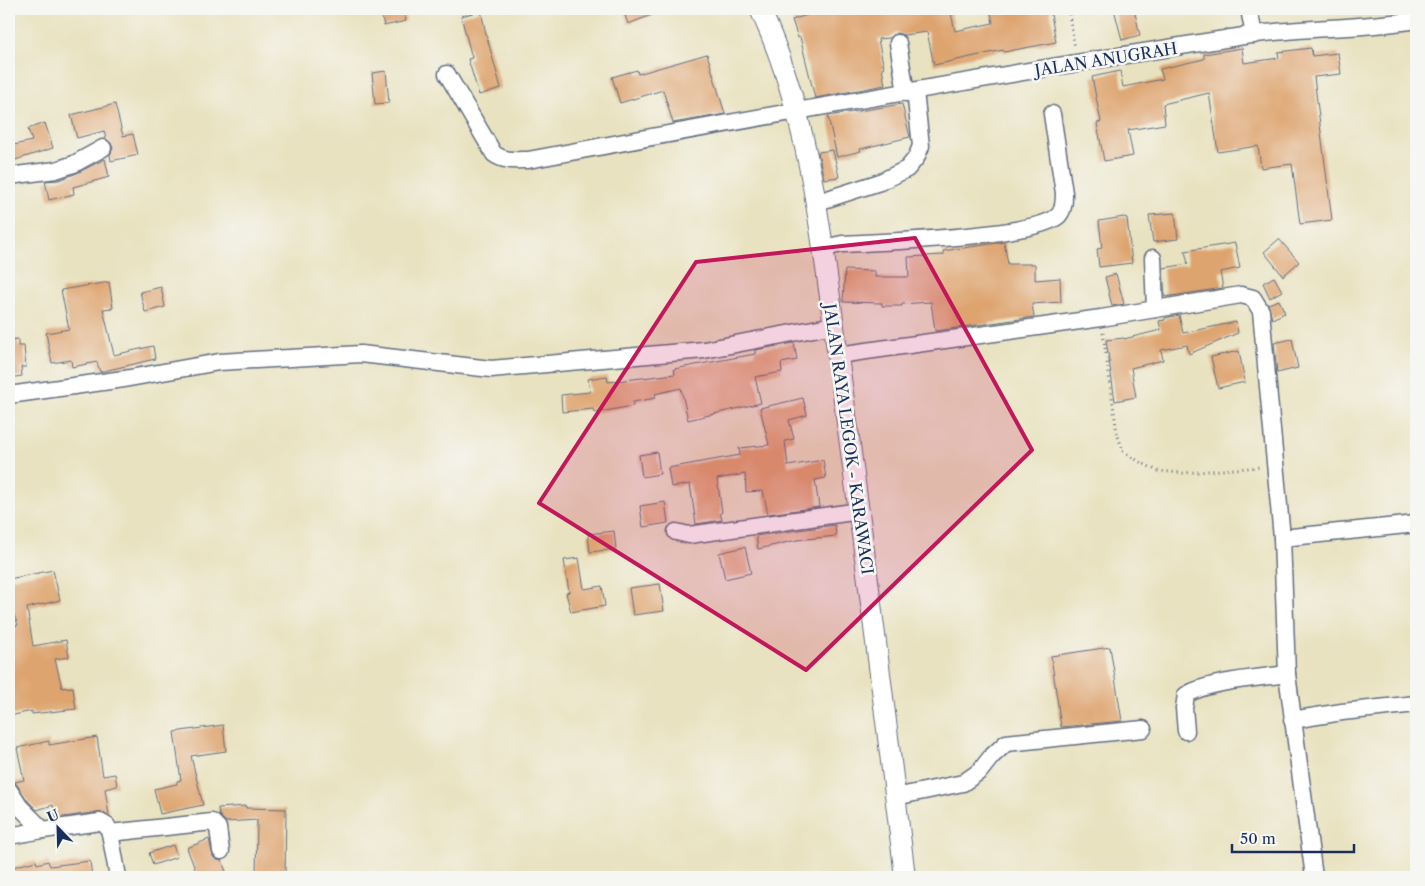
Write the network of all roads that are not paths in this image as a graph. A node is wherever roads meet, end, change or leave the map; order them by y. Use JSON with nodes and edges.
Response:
{"nodes":[{"id":1,"x":760,"y":9,"type":"edge"},
{"id":2,"x":1249,"y":9,"type":"edge"},
{"id":3,"x":1410,"y":17,"type":"edge"},
{"id":4,"x":1254,"y":35,"type":"junction"},
{"id":5,"x":898,"y":43,"type":"dead end"},
{"id":6,"x":447,"y":74,"type":"dead end"},
{"id":7,"x":911,"y":92,"type":"junction"},
{"id":8,"x":797,"y":112,"type":"junction"},
{"id":9,"x":1052,"y":114,"type":"dead end"},
{"id":10,"x":104,"y":148,"type":"dead end"},
{"id":11,"x":9,"y":176,"type":"edge"},
{"id":12,"x":815,"y":203,"type":"junction"},
{"id":13,"x":824,"y":248,"type":"junction"},
{"id":14,"x":1153,"y":258,"type":"dead end"},
{"id":15,"x":1156,"y":309,"type":"junction"},
{"id":16,"x":834,"y":325,"type":"junction"},
{"id":17,"x":838,"y":355,"type":"junction"},
{"id":18,"x":9,"y":395,"type":"edge"},
{"id":19,"x":860,"y":511,"type":"junction"},
{"id":20,"x":1416,"y":524,"type":"edge"},
{"id":21,"x":676,"y":532,"type":"dead end"},
{"id":22,"x":1282,"y":538,"type":"junction"},
{"id":23,"x":1287,"y":674,"type":"junction"},
{"id":24,"x":1416,"y":704,"type":"edge"},
{"id":25,"x":1292,"y":720,"type":"junction"},
{"id":26,"x":1143,"y":729,"type":"dead end"},
{"id":27,"x":1186,"y":731,"type":"dead end"},
{"id":28,"x":9,"y":790,"type":"edge"},
{"id":29,"x":895,"y":797,"type":"junction"},
{"id":30,"x":43,"y":830,"type":"junction"},
{"id":31,"x":110,"y":833,"type":"junction"},
{"id":32,"x":9,"y":836,"type":"edge"},
{"id":33,"x":220,"y":851,"type":"dead end"},
{"id":34,"x":118,"y":877,"type":"edge"},
{"id":35,"x":905,"y":877,"type":"edge"},
{"id":36,"x":1314,"y":877,"type":"edge"}],
"edges":[{"from":1,"to":8,"type":"main road","name":"JALAN RAYA LEGOK - KARAWACI"},
{"from":2,"to":4,"type":"street"},
{"from":3,"to":4,"type":"street","name":"JALAN ANUGRAH"},
{"from":4,"to":7,"type":"street","name":"JALAN ANUGRAH"},
{"from":5,"to":7,"type":"street"},
{"from":6,"to":8,"type":"street","name":"JALAN ANUGRAH"},
{"from":7,"to":8,"type":"street","name":"JALAN ANUGRAH"},
{"from":7,"to":12,"type":"street"},
{"from":8,"to":12,"type":"main road","name":"JALAN RAYA LEGOK - KARAWACI"},
{"from":9,"to":13,"type":"street"},
{"from":10,"to":11,"type":"street"},
{"from":12,"to":13,"type":"main road","name":"JALAN RAYA LEGOK - KARAWACI"},
{"from":13,"to":16,"type":"main road","name":"JALAN RAYA LEGOK - KARAWACI"},
{"from":14,"to":15,"type":"street"},
{"from":15,"to":17,"type":"street"},
{"from":15,"to":22,"type":"street"},
{"from":16,"to":17,"type":"main road","name":"JALAN RAYA LEGOK - KARAWACI"},
{"from":16,"to":18,"type":"street"},
{"from":17,"to":19,"type":"main road","name":"JALAN RAYA LEGOK - KARAWACI"},
{"from":19,"to":21,"type":"street"},
{"from":19,"to":29,"type":"main road","name":"JALAN RAYA LEGOK - KARAWACI"},
{"from":20,"to":22,"type":"street"},
{"from":22,"to":23,"type":"street"},
{"from":23,"to":25,"type":"street"},
{"from":23,"to":27,"type":"street"},
{"from":24,"to":25,"type":"street"},
{"from":25,"to":36,"type":"street"},
{"from":26,"to":29,"type":"street"},
{"from":28,"to":30,"type":"street"},
{"from":29,"to":35,"type":"main road","name":"JALAN RAYA LEGOK - KARAWACI"},
{"from":30,"to":31,"type":"street"},
{"from":30,"to":32,"type":"street"},
{"from":31,"to":33,"type":"street"},
{"from":31,"to":34,"type":"street"}]}
